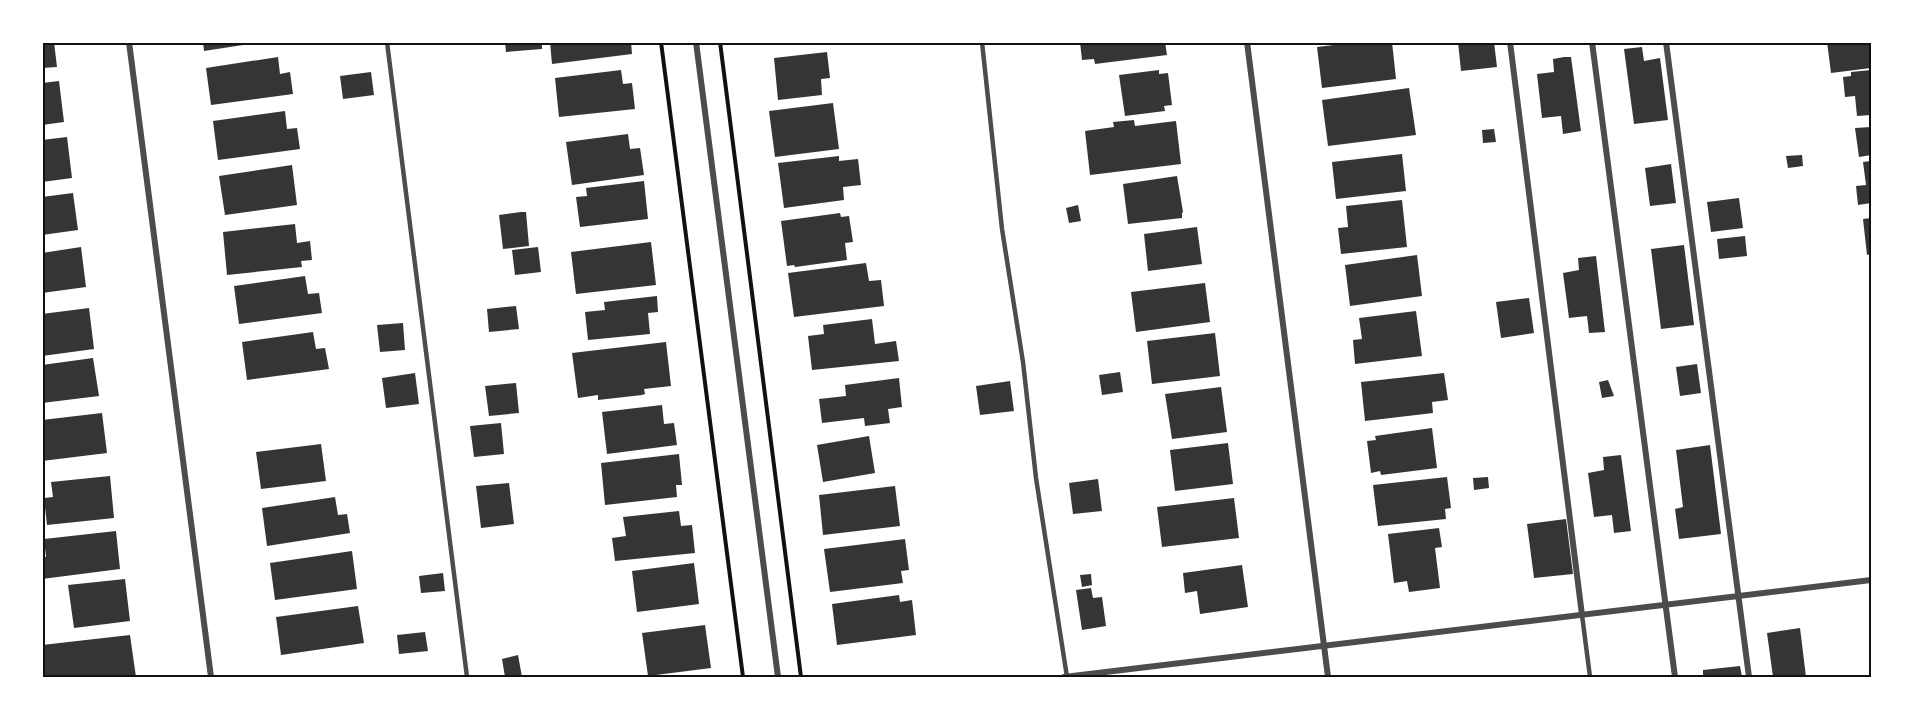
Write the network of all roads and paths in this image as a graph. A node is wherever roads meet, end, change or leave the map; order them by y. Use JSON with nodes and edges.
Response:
{"nodes":[{"id":1,"x":129,"y":42,"type":"edge"},
{"id":2,"x":387,"y":42,"type":"edge"},
{"id":3,"x":661,"y":42,"type":"edge"},
{"id":4,"x":696,"y":42,"type":"edge"},
{"id":5,"x":720,"y":42,"type":"edge"},
{"id":6,"x":982,"y":42,"type":"edge"},
{"id":7,"x":1246,"y":42,"type":"edge"},
{"id":8,"x":1510,"y":42,"type":"edge"},
{"id":9,"x":1592,"y":42,"type":"edge"},
{"id":10,"x":1666,"y":42,"type":"edge"},
{"id":11,"x":1871,"y":580,"type":"edge"},
{"id":12,"x":1739,"y":597,"type":"junction"},
{"id":13,"x":1666,"y":606,"type":"junction"},
{"id":14,"x":1582,"y":615,"type":"junction"},
{"id":15,"x":1324,"y":646,"type":"junction"},
{"id":16,"x":211,"y":677,"type":"edge"},
{"id":17,"x":467,"y":677,"type":"edge"},
{"id":18,"x":743,"y":677,"type":"edge"},
{"id":19,"x":778,"y":677,"type":"edge"},
{"id":20,"x":801,"y":677,"type":"edge"},
{"id":21,"x":1066,"y":677,"type":"edge"},
{"id":22,"x":1328,"y":677,"type":"edge"},
{"id":23,"x":1590,"y":677,"type":"edge"},
{"id":24,"x":1675,"y":677,"type":"edge"},
{"id":25,"x":1749,"y":677,"type":"edge"}],
"edges":[{"from":1,"to":16,"type":"street"},
{"from":2,"to":17,"type":"lane"},
{"from":3,"to":18,"type":"path"},
{"from":4,"to":19,"type":"street"},
{"from":5,"to":20,"type":"path"},
{"from":6,"to":21,"type":"lane"},
{"from":7,"to":15,"type":"street"},
{"from":8,"to":14,"type":"street"},
{"from":9,"to":13,"type":"street"},
{"from":10,"to":12,"type":"street"},
{"from":11,"to":12,"type":"street"},
{"from":12,"to":13,"type":"street"},
{"from":12,"to":25,"type":"street"},
{"from":13,"to":14,"type":"street"},
{"from":13,"to":24,"type":"street"},
{"from":14,"to":15,"type":"street"},
{"from":14,"to":23,"type":"lane"},
{"from":15,"to":21,"type":"street"},
{"from":15,"to":22,"type":"street"}]}
